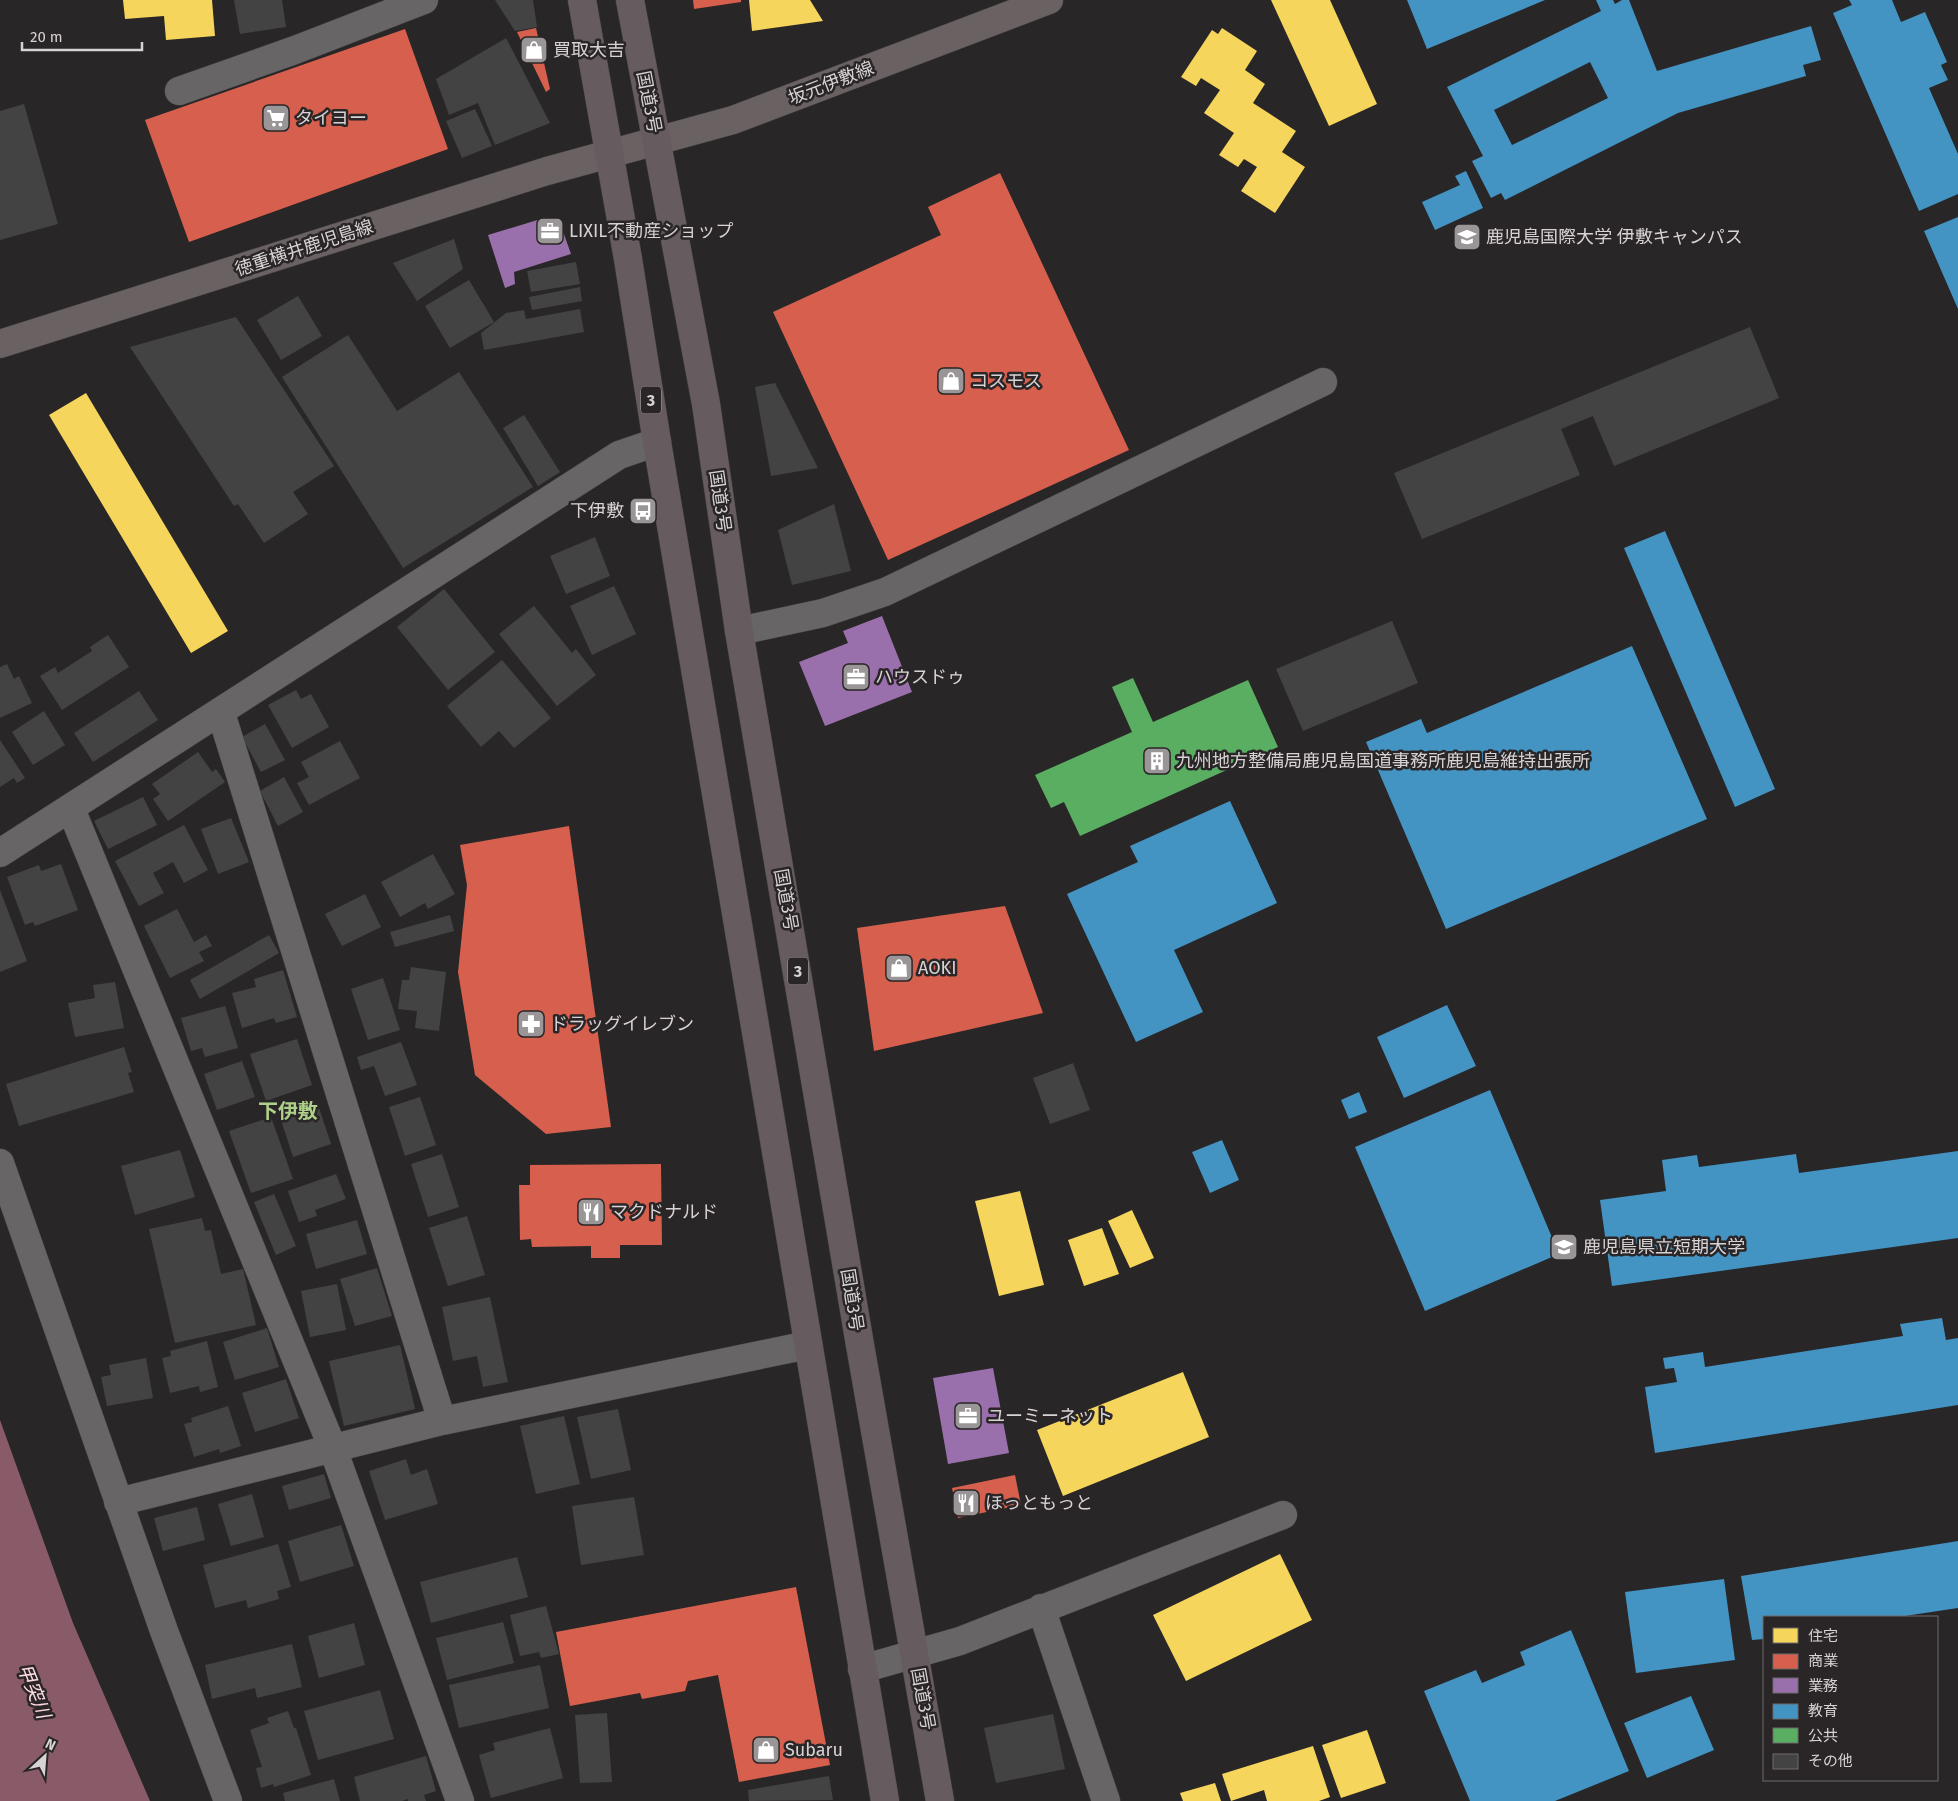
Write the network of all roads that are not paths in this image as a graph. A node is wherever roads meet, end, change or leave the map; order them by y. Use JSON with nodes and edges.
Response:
{"nodes":[{"id":1,"x":424,"y":0,"type":"edge"},
{"id":2,"x":582,"y":0,"type":"edge"},
{"id":3,"x":630,"y":0,"type":"edge"},
{"id":4,"x":1049,"y":0,"type":"edge"},
{"id":5,"x":179,"y":91,"type":"dead end"},
{"id":6,"x":656,"y":141,"type":"junction"},
{"id":7,"x":610,"y":154,"type":"junction"},
{"id":8,"x":0,"y":344,"type":"edge"},
{"id":9,"x":1323,"y":382,"type":"dead end"},
{"id":10,"x":657,"y":442,"type":"junction"},
{"id":11,"x":739,"y":631,"type":"junction"},
{"id":12,"x":221,"y":713,"type":"junction"},
{"id":13,"x":71,"y":809,"type":"junction"},
{"id":14,"x":0,"y":853,"type":"edge"},
{"id":15,"x":0,"y":1163,"type":"edge"},
{"id":16,"x":808,"y":1345,"type":"junction"},
{"id":17,"x":442,"y":1421,"type":"junction"},
{"id":18,"x":334,"y":1449,"type":"junction"},
{"id":19,"x":118,"y":1502,"type":"junction"},
{"id":20,"x":1283,"y":1515,"type":"dead end"},
{"id":21,"x":1041,"y":1608,"type":"junction"},
{"id":22,"x":915,"y":1654,"type":"junction"},
{"id":23,"x":862,"y":1669,"type":"junction"},
{"id":24,"x":228,"y":1801,"type":"edge"},
{"id":25,"x":460,"y":1801,"type":"edge"},
{"id":26,"x":885,"y":1801,"type":"edge"},
{"id":27,"x":940,"y":1801,"type":"edge"},
{"id":28,"x":1106,"y":1801,"type":"edge"}],
"edges":[{"from":1,"to":5,"type":"street"},
{"from":2,"to":7,"type":"highway","number":"3"},
{"from":3,"to":6,"type":"highway","name":"国道3号","number":"3"},
{"from":4,"to":6,"type":"main road","name":"坂元伊敷線"},
{"from":6,"to":7,"type":"main road","name":"坂元伊敷線"},
{"from":6,"to":11,"type":"highway","name":"国道3号","number":"3"},
{"from":7,"to":8,"type":"main road","name":"徳重横井鹿児島線"},
{"from":7,"to":10,"type":"highway","number":"3"},
{"from":9,"to":11,"type":"street"},
{"from":10,"to":12,"type":"street"},
{"from":10,"to":16,"type":"highway","number":"3"},
{"from":11,"to":22,"type":"highway","name":"国道3号","number":"3"},
{"from":12,"to":13,"type":"street"},
{"from":12,"to":17,"type":"street"},
{"from":13,"to":14,"type":"street"},
{"from":13,"to":18,"type":"street"},
{"from":15,"to":19,"type":"street"},
{"from":16,"to":17,"type":"street"},
{"from":16,"to":23,"type":"highway","number":"3"},
{"from":17,"to":18,"type":"street"},
{"from":18,"to":19,"type":"street"},
{"from":18,"to":25,"type":"street"},
{"from":19,"to":24,"type":"street"},
{"from":20,"to":21,"type":"street"},
{"from":21,"to":22,"type":"street"},
{"from":21,"to":28,"type":"street"},
{"from":22,"to":23,"type":"street"},
{"from":22,"to":27,"type":"highway","name":"国道3号","number":"3"},
{"from":23,"to":26,"type":"highway","number":"3"}]}
